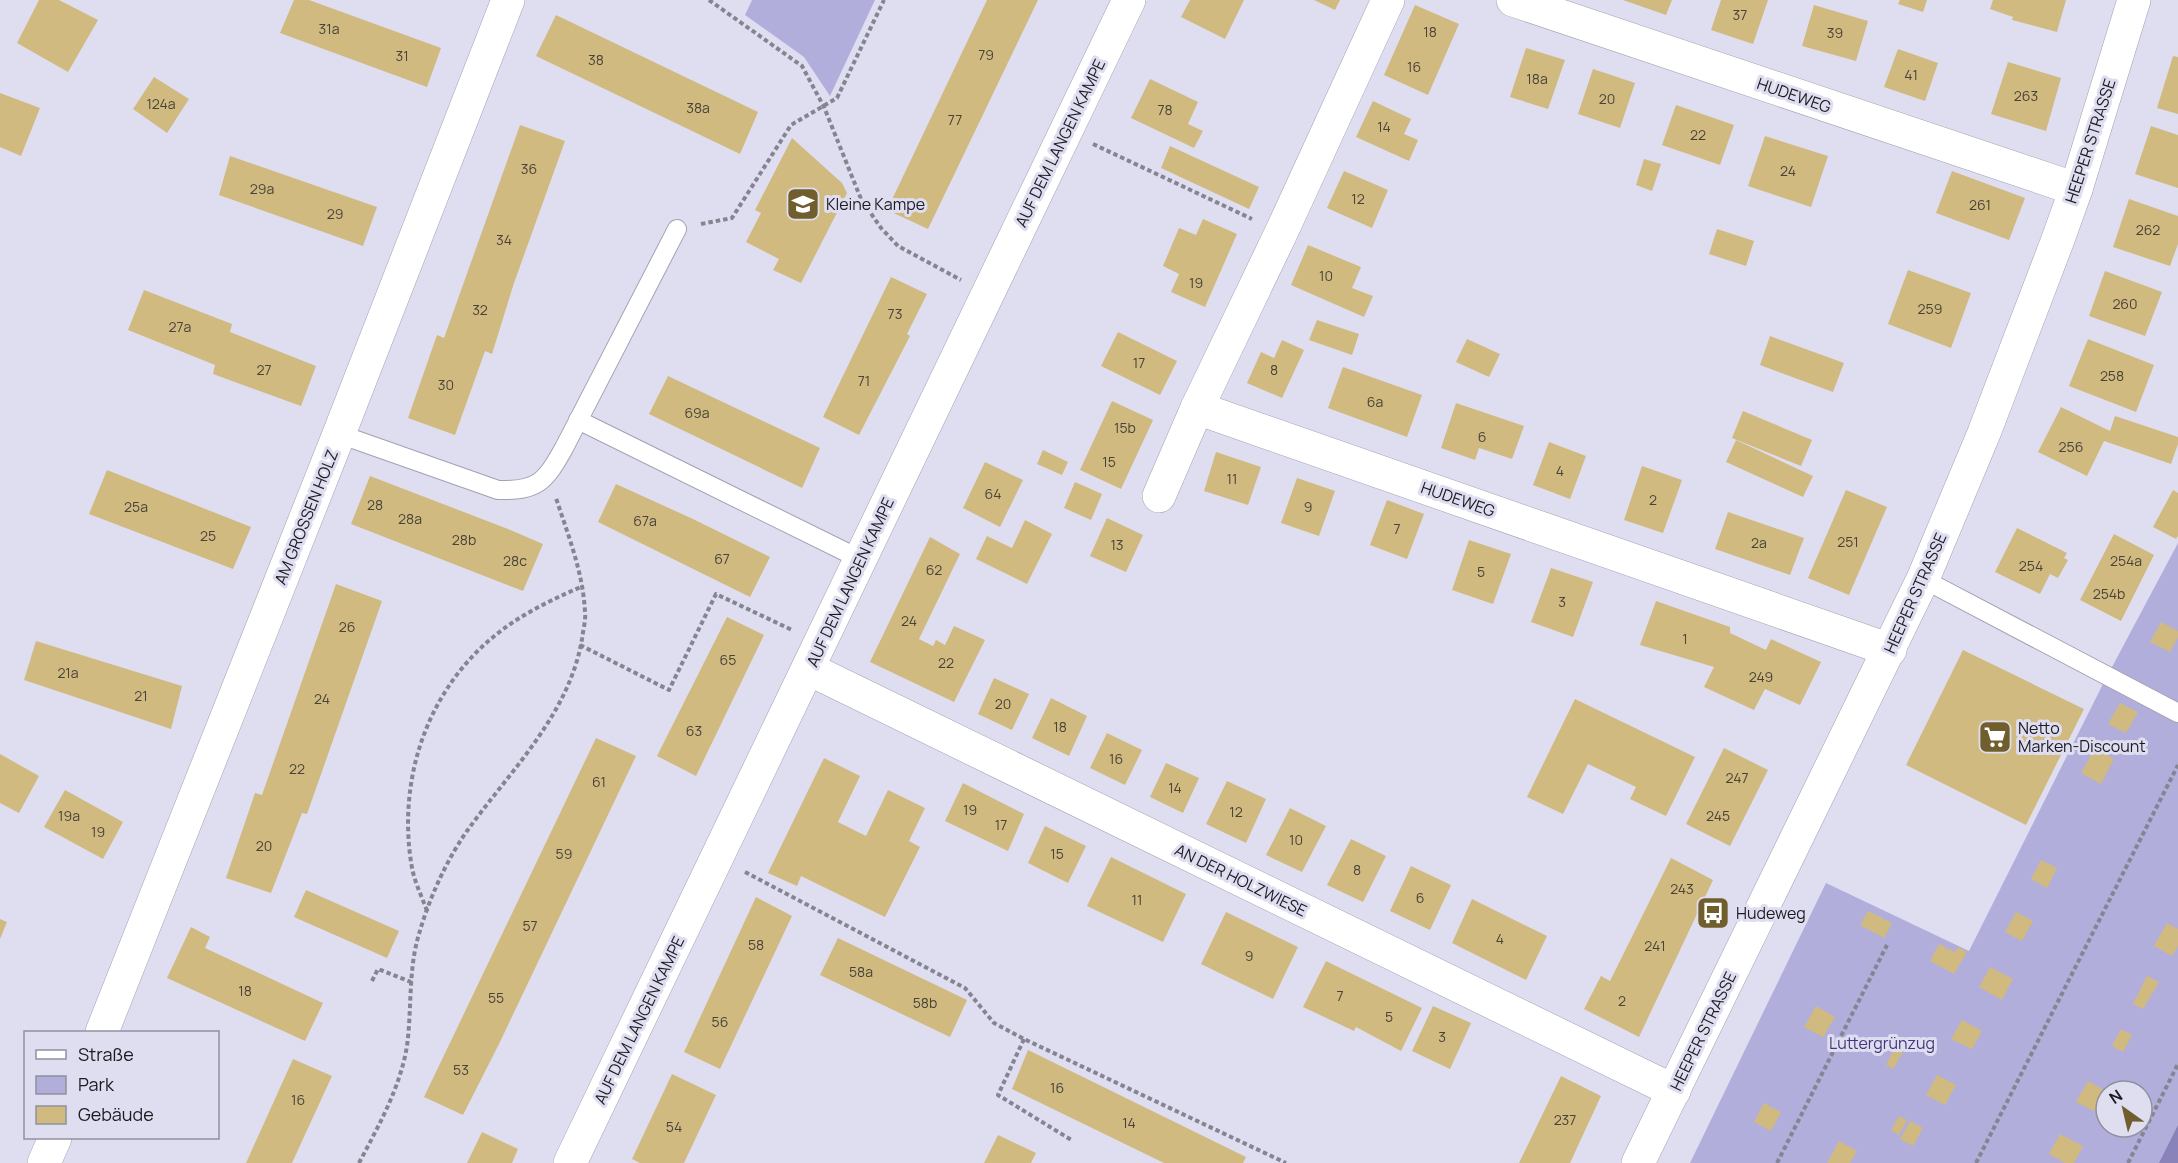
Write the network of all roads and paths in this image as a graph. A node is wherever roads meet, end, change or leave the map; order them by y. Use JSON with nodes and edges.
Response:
{"nodes":[{"id":1,"x":508,"y":0,"type":"edge"},
{"id":2,"x":709,"y":0,"type":"edge"},
{"id":3,"x":884,"y":0,"type":"edge"},
{"id":4,"x":1129,"y":0,"type":"edge"},
{"id":5,"x":1388,"y":0,"type":"edge"},
{"id":6,"x":1513,"y":0,"type":"edge"},
{"id":7,"x":2134,"y":0,"type":"edge"},
{"id":8,"x":824,"y":107,"type":"junction"},
{"id":9,"x":1065,"y":131,"type":"junction"},
{"id":10,"x":2076,"y":189,"type":"junction"},
{"id":11,"x":677,"y":229,"type":"joint"},
{"id":12,"x":1281,"y":233,"type":"junction"},
{"id":13,"x":988,"y":294,"type":"junction"},
{"id":14,"x":1197,"y":408,"type":"junction"},
{"id":15,"x":578,"y":420,"type":"junction"},
{"id":16,"x":339,"y":434,"type":"junction"},
{"id":17,"x":548,"y":474,"type":"junction"},
{"id":18,"x":1159,"y":496,"type":"dead end"},
{"id":19,"x":860,"y":559,"type":"junction"},
{"id":20,"x":1923,"y":579,"type":"junction"},
{"id":21,"x":583,"y":586,"type":"junction"},
{"id":22,"x":580,"y":645,"type":"junction"},
{"id":23,"x":1890,"y":650,"type":"junction"},
{"id":24,"x":814,"y":656,"type":"junction"},
{"id":25,"x":2178,"y":713,"type":"edge"},
{"id":26,"x":2178,"y":765,"type":"edge"},
{"id":27,"x":718,"y":858,"type":"junction"},
{"id":28,"x":427,"y":912,"type":"junction"},
{"id":29,"x":1887,"y":945,"type":"dead end"},
{"id":30,"x":372,"y":981,"type":"dead end"},
{"id":31,"x":411,"y":982,"type":"junction"},
{"id":32,"x":102,"y":1031,"type":"edge"},
{"id":33,"x":1024,"y":1039,"type":"junction"},
{"id":34,"x":2178,"y":1064,"type":"edge"},
{"id":35,"x":1674,"y":1091,"type":"junction"},
{"id":36,"x":54,"y":1139,"type":"edge"},
{"id":37,"x":1073,"y":1141,"type":"dead end"},
{"id":38,"x":44,"y":1163,"type":"edge"},
{"id":39,"x":359,"y":1163,"type":"edge"},
{"id":40,"x":570,"y":1163,"type":"edge"},
{"id":41,"x":1286,"y":1163,"type":"edge"},
{"id":42,"x":1638,"y":1163,"type":"edge"},
{"id":43,"x":1777,"y":1163,"type":"edge"},
{"id":44,"x":1976,"y":1163,"type":"edge"},
{"id":45,"x":2128,"y":1163,"type":"edge"}],
"edges":[{"from":1,"to":16,"type":"street","name":"AM GROSSEN HOLZ"},
{"from":2,"to":8,"type":"path"},
{"from":3,"to":8,"type":"path"},
{"from":4,"to":9,"type":"street","name":"AUF DEM LANGEN KAMPE"},
{"from":5,"to":12,"type":"street"},
{"from":6,"to":10,"type":"street","name":"HUDEWEG"},
{"from":7,"to":10,"type":"street","name":"HEEPER STRASSE"},
{"from":8,"to":11,"type":"path"},
{"from":8,"to":13,"type":"path"},
{"from":9,"to":12,"type":"path"},
{"from":9,"to":13,"type":"street","name":"AUF DEM LANGEN KAMPE"},
{"from":10,"to":20,"type":"street","name":"HEEPER STRASSE"},
{"from":11,"to":15,"type":"lane"},
{"from":12,"to":14,"type":"street"},
{"from":13,"to":19,"type":"street","name":"AUF DEM LANGEN KAMPE"},
{"from":14,"to":18,"type":"street"},
{"from":14,"to":23,"type":"street","name":"HUDEWEG"},
{"from":15,"to":17,"type":"lane"},
{"from":15,"to":19,"type":"lane"},
{"from":16,"to":17,"type":"lane"},
{"from":16,"to":32,"type":"street","name":"AM GROSSEN HOLZ"},
{"from":17,"to":21,"type":"path"},
{"from":19,"to":24,"type":"street","name":"AUF DEM LANGEN KAMPE"},
{"from":20,"to":23,"type":"street","name":"HEEPER STRASSE"},
{"from":20,"to":25,"type":"lane"},
{"from":21,"to":22,"type":"path"},
{"from":21,"to":28,"type":"path"},
{"from":22,"to":24,"type":"path"},
{"from":22,"to":28,"type":"path"},
{"from":23,"to":35,"type":"street","name":"HEEPER STRASSE"},
{"from":24,"to":27,"type":"street","name":"AUF DEM LANGEN KAMPE"},
{"from":24,"to":35,"type":"street","name":"AN DER HOLZWIESE"},
{"from":26,"to":44,"type":"path"},
{"from":27,"to":33,"type":"path"},
{"from":27,"to":40,"type":"street","name":"AUF DEM LANGEN KAMPE"},
{"from":28,"to":31,"type":"path"},
{"from":29,"to":43,"type":"path"},
{"from":30,"to":31,"type":"path"},
{"from":31,"to":39,"type":"path"},
{"from":33,"to":37,"type":"path"},
{"from":33,"to":41,"type":"path"},
{"from":34,"to":45,"type":"path"},
{"from":35,"to":42,"type":"street","name":"HEEPER STRASSE"},
{"from":36,"to":38,"type":"street"}]}
